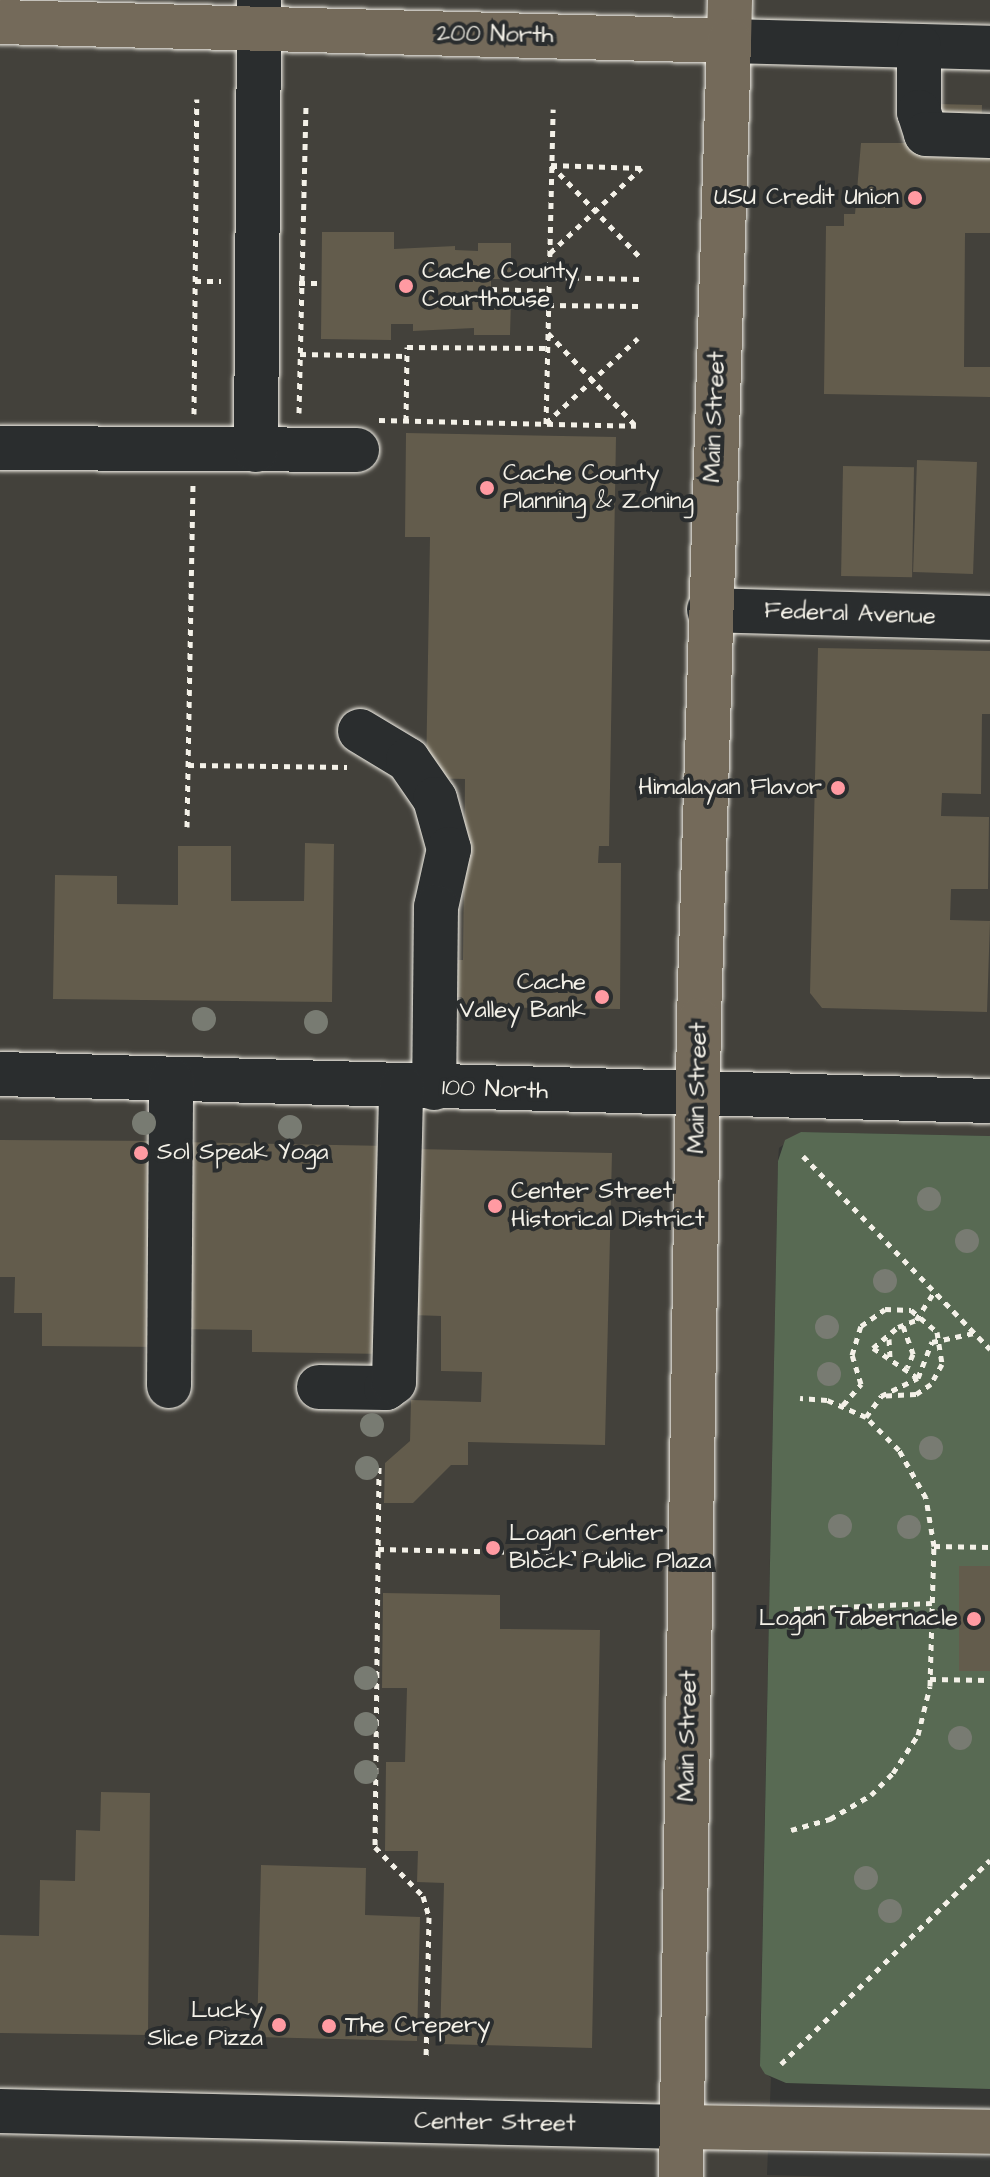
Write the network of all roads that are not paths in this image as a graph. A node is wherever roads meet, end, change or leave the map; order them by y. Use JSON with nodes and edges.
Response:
{"nodes":[{"id":1,"x":260,"y":15,"type":"edge"},
{"id":2,"x":730,"y":20,"type":"edge"},
{"id":3,"x":0,"y":22,"type":"edge"},
{"id":4,"x":919,"y":46,"type":"junction"},
{"id":5,"x":990,"y":48,"type":"edge"},
{"id":6,"x":990,"y":136,"type":"edge"},
{"id":7,"x":366,"y":435,"type":"road end"},
{"id":8,"x":0,"y":448,"type":"edge"},
{"id":9,"x":256,"y":450,"type":"junction"},
{"id":10,"x":709,"y":610,"type":"junction"},
{"id":11,"x":990,"y":618,"type":"edge"},
{"id":12,"x":361,"y":750,"type":"road end"},
{"id":13,"x":0,"y":1074,"type":"edge"},
{"id":14,"x":171,"y":1080,"type":"junction"},
{"id":15,"x":417,"y":1088,"type":"junction"},
{"id":16,"x":697,"y":1097,"type":"junction"},
{"id":17,"x":990,"y":1101,"type":"edge"},
{"id":18,"x":169,"y":1386,"type":"dead end"},
{"id":19,"x":319,"y":1387,"type":"dead end"},
{"id":20,"x":0,"y":2111,"type":"edge"},
{"id":21,"x":682,"y":2127,"type":"junction"},
{"id":22,"x":990,"y":2132,"type":"edge"},
{"id":23,"x":681,"y":2177,"type":"edge"}],
"edges":[{"from":1,"to":2,"type":"main road","name":"200 North"},
{"from":1,"to":3,"type":"main road","name":"200 North"},
{"from":1,"to":9,"type":"street"},
{"from":2,"to":4,"type":"street","name":"200 North"},
{"from":2,"to":10,"type":"main road","name":"Main Street"},
{"from":4,"to":5,"type":"street","name":"200 North"},
{"from":4,"to":6,"type":"street"},
{"from":7,"to":9,"type":"street"},
{"from":8,"to":9,"type":"street"},
{"from":10,"to":11,"type":"street","name":"Federal Avenue"},
{"from":10,"to":16,"type":"main road","name":"Main Street"},
{"from":12,"to":15,"type":"street"},
{"from":13,"to":14,"type":"street","name":"100 North"},
{"from":14,"to":15,"type":"street","name":"100 North"},
{"from":14,"to":18,"type":"street"},
{"from":15,"to":16,"type":"street","name":"100 North"},
{"from":15,"to":19,"type":"street"},
{"from":16,"to":17,"type":"street","name":"100 North"},
{"from":16,"to":21,"type":"main road","name":"Main Street"},
{"from":20,"to":21,"type":"street","name":"Center Street"},
{"from":21,"to":22,"type":"main road","name":"Center Street"},
{"from":21,"to":23,"type":"main road","name":"Main Street"}]}
